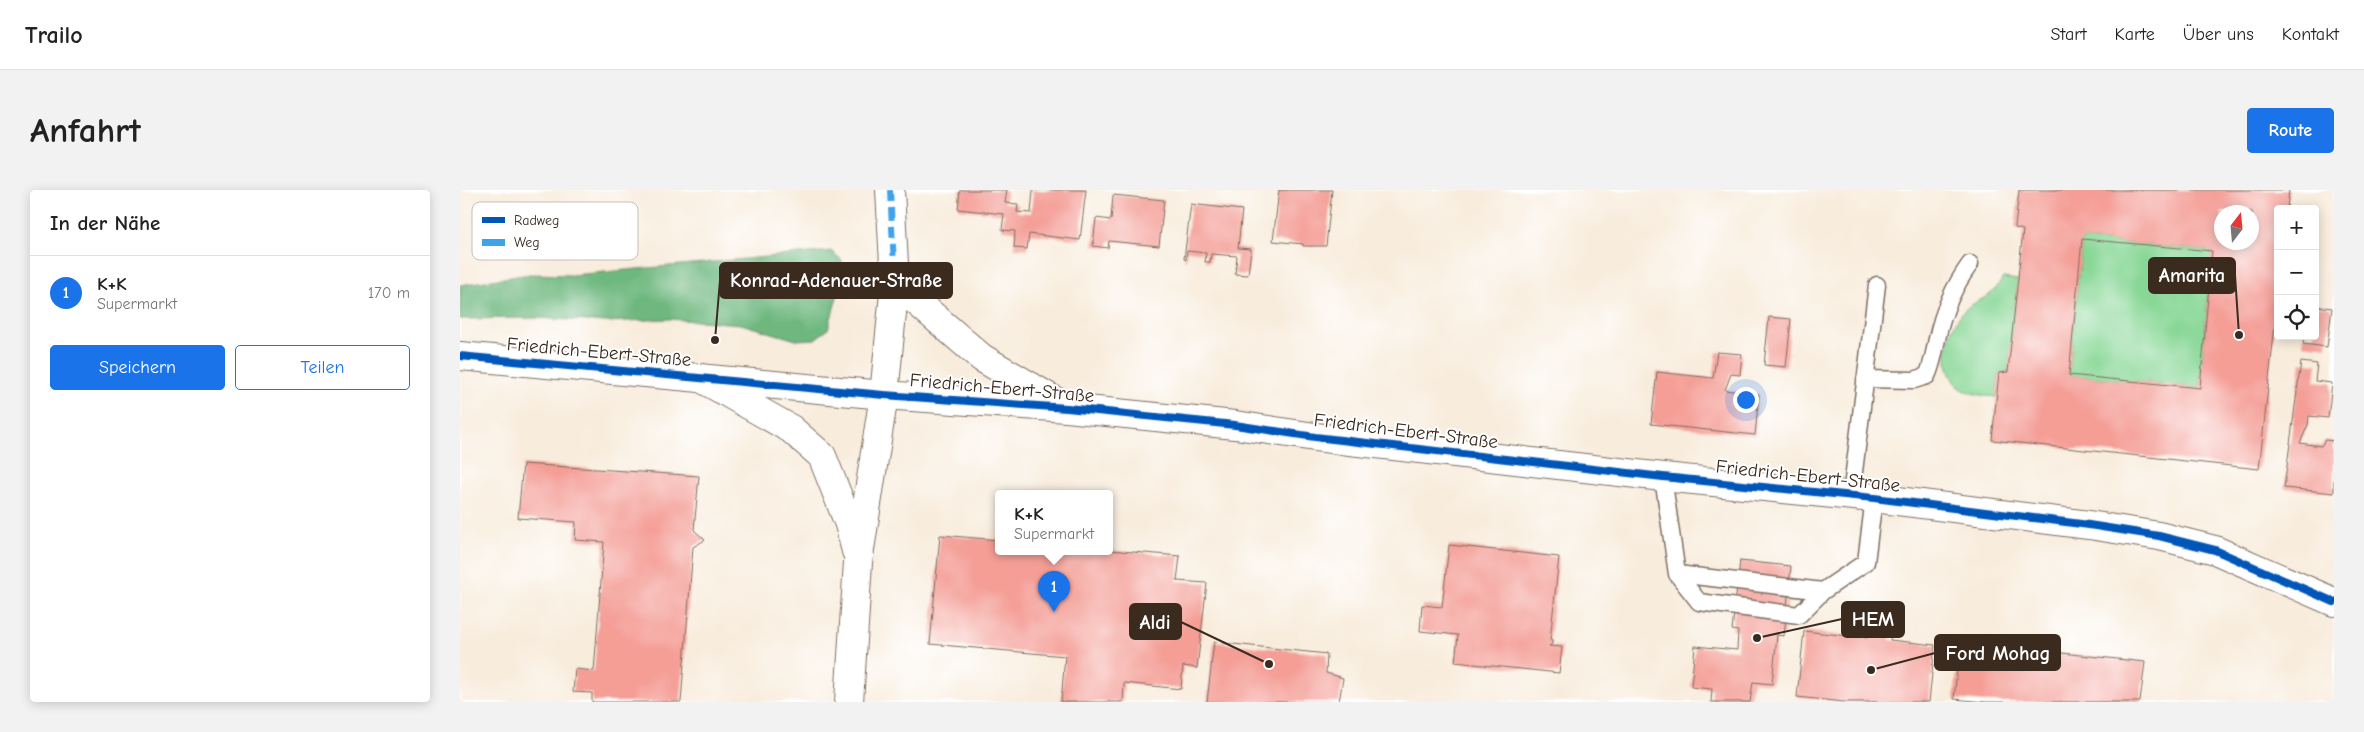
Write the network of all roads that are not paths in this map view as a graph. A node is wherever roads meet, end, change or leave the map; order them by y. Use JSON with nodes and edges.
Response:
{"nodes":[{"id":1,"x":890,"y":190,"type":"edge"},
{"id":2,"x":1970,"y":264,"type":"dead end"},
{"id":3,"x":895,"y":283,"type":"junction"},
{"id":4,"x":1877,"y":285,"type":"dead end"},
{"id":5,"x":460,"y":356,"type":"edge"},
{"id":6,"x":701,"y":378,"type":"junction"},
{"id":7,"x":1866,"y":379,"type":"junction"},
{"id":8,"x":884,"y":395,"type":"junction"},
{"id":9,"x":1067,"y":408,"type":"junction"},
{"id":10,"x":1663,"y":477,"type":"junction"},
{"id":11,"x":1863,"y":497,"type":"junction"},
{"id":12,"x":858,"y":562,"type":"junction"},
{"id":13,"x":1677,"y":574,"type":"junction"},
{"id":14,"x":1823,"y":591,"type":"junction"},
{"id":15,"x":2334,"y":602,"type":"edge"},
{"id":16,"x":849,"y":702,"type":"edge"}],
"edges":[{"from":1,"to":3,"type":"main road"},
{"from":2,"to":7,"type":"lane"},
{"from":3,"to":8,"type":"main road"},
{"from":3,"to":9,"type":"main road","name":"Friedrich-Ebert-Straße"},
{"from":4,"to":7,"type":"lane"},
{"from":5,"to":6,"type":"main road","name":"Friedrich-Ebert-Straße"},
{"from":6,"to":8,"type":"main road","name":"Friedrich-Ebert-Straße"},
{"from":6,"to":12,"type":"main road"},
{"from":7,"to":11,"type":"lane"},
{"from":8,"to":9,"type":"main road","name":"Friedrich-Ebert-Straße"},
{"from":8,"to":12,"type":"main road"},
{"from":9,"to":10,"type":"main road","name":"Friedrich-Ebert-Straße"},
{"from":10,"to":11,"type":"main road","name":"Friedrich-Ebert-Straße"},
{"from":10,"to":13,"type":"lane"},
{"from":11,"to":14,"type":"lane"},
{"from":11,"to":15,"type":"main road","name":"Friedrich-Ebert-Straße"},
{"from":12,"to":16,"type":"main road"},
{"from":13,"to":14,"type":"lane"},
{"from":13,"to":14,"type":"lane"}]}
